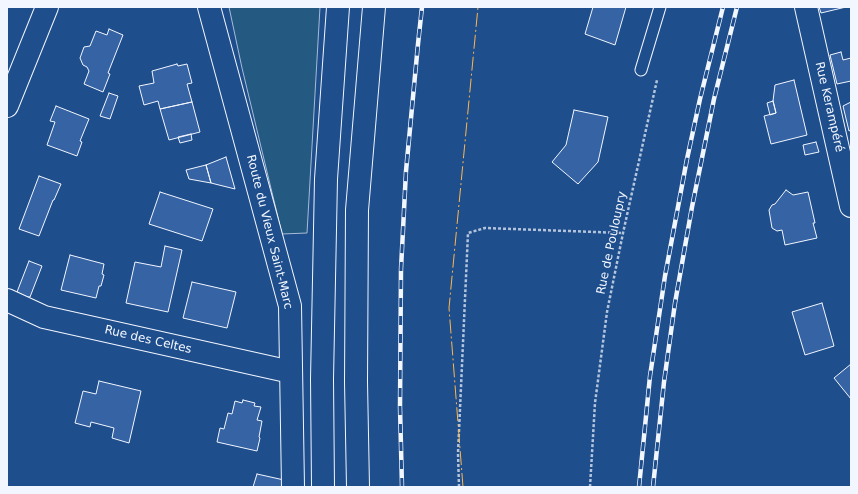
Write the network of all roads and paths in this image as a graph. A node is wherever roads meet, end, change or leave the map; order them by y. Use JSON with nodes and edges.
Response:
{"nodes":[{"id":1,"x":47,"y":7,"type":"edge"},
{"id":2,"x":210,"y":7,"type":"edge"},
{"id":3,"x":338,"y":7,"type":"edge"},
{"id":4,"x":374,"y":7,"type":"edge"},
{"id":5,"x":660,"y":7,"type":"edge"},
{"id":6,"x":806,"y":7,"type":"edge"},
{"id":7,"x":641,"y":70,"type":"dead end"},
{"id":8,"x":659,"y":75,"type":"dead end"},
{"id":9,"x":7,"y":106,"type":"edge"},
{"id":10,"x":851,"y":206,"type":"edge"},
{"id":11,"x":623,"y":233,"type":"junction"},
{"id":12,"x":7,"y":300,"type":"edge"},
{"id":13,"x":291,"y":372,"type":"junction"},
{"id":14,"x":293,"y":487,"type":"edge"},
{"id":15,"x":323,"y":487,"type":"edge"},
{"id":16,"x":358,"y":487,"type":"edge"},
{"id":17,"x":459,"y":487,"type":"edge"},
{"id":18,"x":590,"y":487,"type":"edge"}],
"edges":[{"from":1,"to":9,"type":"main road"},
{"from":2,"to":13,"type":"main road","name":"Route du Vieux Saint-Marc"},
{"from":3,"to":15,"type":"main road"},
{"from":4,"to":16,"type":"main road"},
{"from":5,"to":7,"type":"lane"},
{"from":6,"to":10,"type":"main road","name":"Rue Kerampéré"},
{"from":8,"to":11,"type":"path","name":"Rue de Pouloupry"},
{"from":11,"to":17,"type":"path"},
{"from":11,"to":18,"type":"path","name":"Rue de Pouloupry"},
{"from":12,"to":13,"type":"main road","name":"Rue des Celtes"},
{"from":13,"to":14,"type":"main road","name":"Route du Vieux Saint-Marc"}]}
